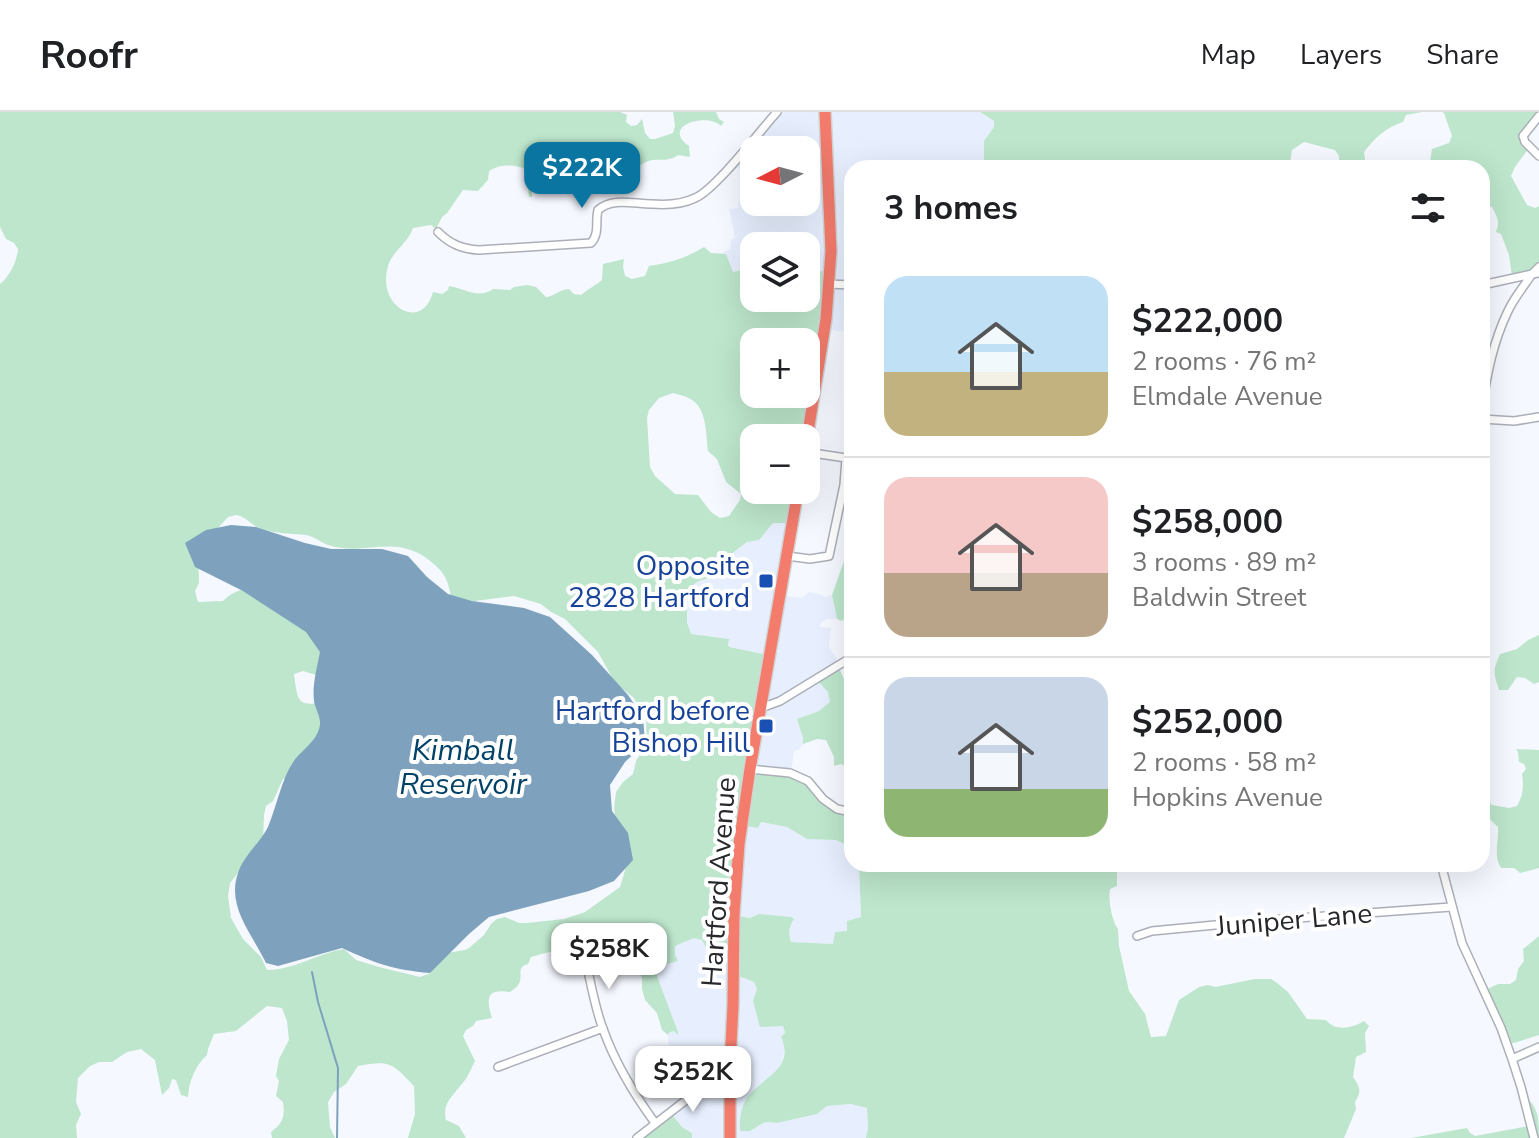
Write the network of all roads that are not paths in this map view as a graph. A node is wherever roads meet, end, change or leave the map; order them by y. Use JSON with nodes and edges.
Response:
{"nodes":[{"id":1,"x":777,"y":112,"type":"edge"},
{"id":2,"x":825,"y":112,"type":"edge"},
{"id":3,"x":1539,"y":116,"type":"edge"},
{"id":4,"x":1539,"y":156,"type":"edge"},
{"id":5,"x":438,"y":232,"type":"dead end"},
{"id":6,"x":1537,"y":271,"type":"edge"},
{"id":7,"x":1490,"y":283,"type":"edge"},
{"id":8,"x":828,"y":284,"type":"junction"},
{"id":9,"x":844,"y":285,"type":"edge"},
{"id":10,"x":1490,"y":360,"type":"edge"},
{"id":11,"x":1539,"y":417,"type":"edge"},
{"id":12,"x":1490,"y":420,"type":"edge"},
{"id":13,"x":809,"y":424,"type":"edge"},
{"id":14,"x":820,"y":454,"type":"edge"},
{"id":15,"x":844,"y":458,"type":"edge"},
{"id":16,"x":844,"y":485,"type":"edge"},
{"id":17,"x":796,"y":504,"type":"edge"},
{"id":18,"x":787,"y":556,"type":"junction"},
{"id":19,"x":844,"y":662,"type":"edge"},
{"id":20,"x":761,"y":708,"type":"junction"},
{"id":21,"x":750,"y":769,"type":"junction"},
{"id":22,"x":844,"y":810,"type":"edge"},
{"id":23,"x":1443,"y":872,"type":"edge"},
{"id":24,"x":1451,"y":907,"type":"junction"},
{"id":25,"x":1137,"y":936,"type":"dead end"},
{"id":26,"x":586,"y":962,"type":"dead end"},
{"id":27,"x":603,"y":1028,"type":"junction"},
{"id":28,"x":1539,"y":1047,"type":"edge"},
{"id":29,"x":1512,"y":1059,"type":"junction"},
{"id":30,"x":730,"y":1066,"type":"junction"},
{"id":31,"x":498,"y":1067,"type":"dead end"},
{"id":32,"x":655,"y":1123,"type":"junction"},
{"id":33,"x":637,"y":1138,"type":"edge"},
{"id":34,"x":730,"y":1138,"type":"edge"},
{"id":35,"x":1534,"y":1138,"type":"edge"}],
"edges":[{"from":1,"to":5,"type":"street"},
{"from":2,"to":8,"type":"highway"},
{"from":3,"to":4,"type":"street"},
{"from":6,"to":7,"type":"street"},
{"from":6,"to":10,"type":"street"},
{"from":8,"to":9,"type":"street"},
{"from":8,"to":13,"type":"highway"},
{"from":11,"to":12,"type":"street"},
{"from":14,"to":15,"type":"street"},
{"from":16,"to":18,"type":"street"},
{"from":17,"to":18,"type":"highway","name":"Hartford Avenue"},
{"from":18,"to":20,"type":"highway","name":"Hartford Avenue"},
{"from":19,"to":20,"type":"street"},
{"from":20,"to":21,"type":"highway","name":"Hartford Avenue"},
{"from":21,"to":22,"type":"street"},
{"from":21,"to":30,"type":"highway","name":"Hartford Avenue"},
{"from":23,"to":24,"type":"street"},
{"from":24,"to":25,"type":"street","name":"Juniper Lane"},
{"from":24,"to":29,"type":"street"},
{"from":26,"to":27,"type":"street"},
{"from":27,"to":31,"type":"street"},
{"from":27,"to":32,"type":"street"},
{"from":28,"to":29,"type":"street"},
{"from":29,"to":35,"type":"street"},
{"from":30,"to":32,"type":"street"},
{"from":30,"to":34,"type":"highway","name":"Hartford Avenue"},
{"from":32,"to":33,"type":"street"}]}
